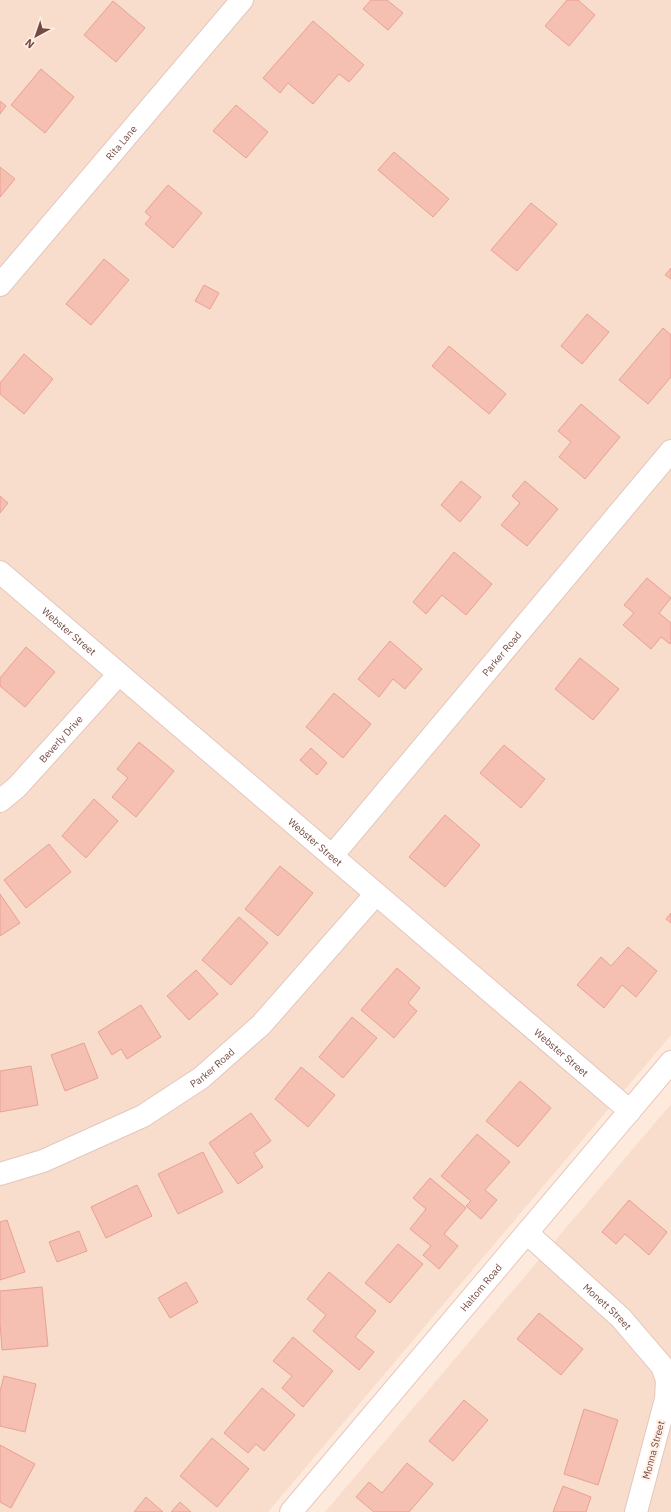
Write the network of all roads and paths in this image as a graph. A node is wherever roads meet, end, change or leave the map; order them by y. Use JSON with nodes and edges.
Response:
{"nodes":[{"id":1,"x":242,"y":0,"type":"edge"},
{"id":2,"x":0,"y":286,"type":"edge"},
{"id":3,"x":671,"y":451,"type":"edge"},
{"id":4,"x":0,"y":572,"type":"edge"},
{"id":5,"x":120,"y":674,"type":"junction"},
{"id":6,"x":0,"y":801,"type":"edge"},
{"id":7,"x":332,"y":856,"type":"junction"},
{"id":8,"x":376,"y":894,"type":"junction"},
{"id":9,"x":671,"y":1062,"type":"edge"},
{"id":10,"x":630,"y":1111,"type":"junction"},
{"id":11,"x":0,"y":1174,"type":"edge"},
{"id":12,"x":527,"y":1233,"type":"junction"},
{"id":13,"x":669,"y":1389,"type":"edge"},
{"id":14,"x":291,"y":1512,"type":"edge"},
{"id":15,"x":636,"y":1512,"type":"edge"}],
"edges":[{"from":1,"to":2,"type":"street","name":"Rita Lane"},
{"from":3,"to":7,"type":"street","name":"Parker Road"},
{"from":4,"to":5,"type":"street","name":"Webster Street"},
{"from":5,"to":6,"type":"street","name":"Beverly Drive"},
{"from":5,"to":7,"type":"street","name":"Webster Street"},
{"from":7,"to":8,"type":"street","name":"Webster Street"},
{"from":8,"to":10,"type":"street","name":"Webster Street"},
{"from":8,"to":11,"type":"street","name":"Parker Road"},
{"from":9,"to":10,"type":"street","name":"Haltom Road"},
{"from":10,"to":12,"type":"street","name":"Haltom Road"},
{"from":12,"to":13,"type":"street","name":"Monett Street"},
{"from":12,"to":14,"type":"street","name":"Haltom Road"},
{"from":13,"to":15,"type":"street","name":"Monna Street"}]}
